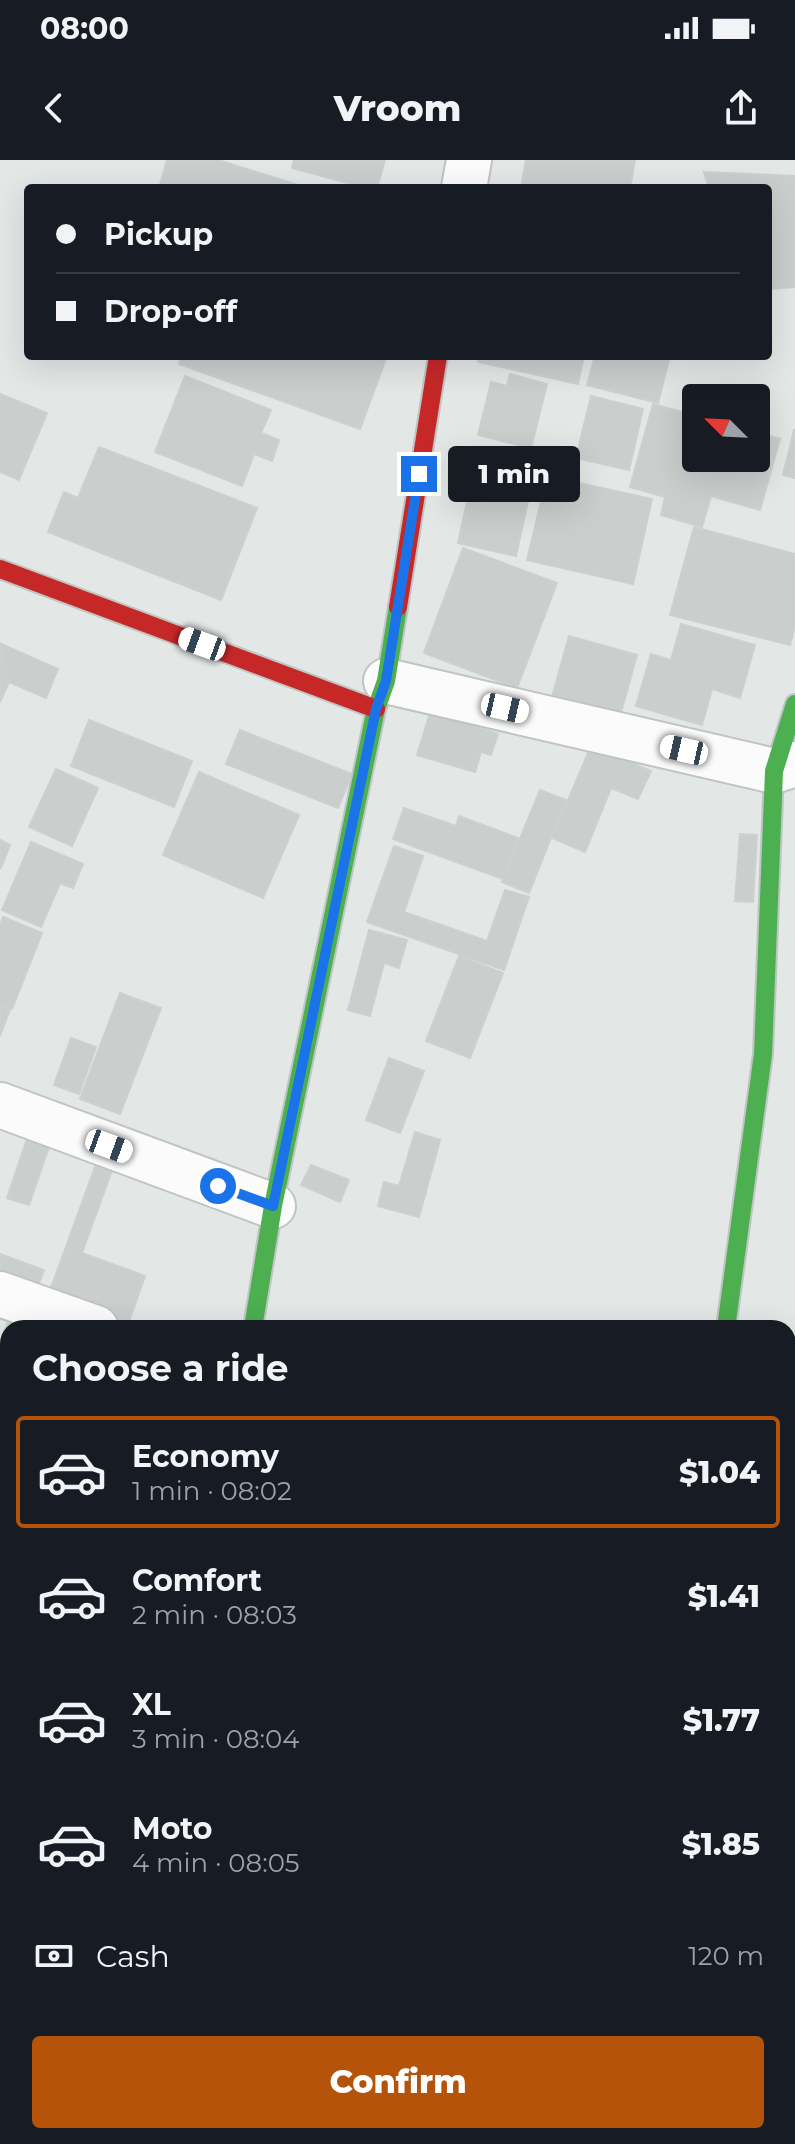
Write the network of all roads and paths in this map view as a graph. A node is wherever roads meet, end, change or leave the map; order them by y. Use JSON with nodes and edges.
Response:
{"nodes":[{"id":1,"x":469,"y":160,"type":"edge"},
{"id":2,"x":465,"y":184,"type":"edge"},
{"id":3,"x":437,"y":360,"type":"edge"},
{"id":4,"x":0,"y":569,"type":"edge"},
{"id":5,"x":381,"y":695,"type":"junction"},
{"id":6,"x":795,"y":704,"type":"edge"},
{"id":7,"x":784,"y":767,"type":"edge"},
{"id":8,"x":0,"y":1105,"type":"edge"},
{"id":9,"x":273,"y":1206,"type":"junction"},
{"id":10,"x":0,"y":1294,"type":"edge"},
{"id":11,"x":73,"y":1320,"type":"edge"},
{"id":12,"x":254,"y":1320,"type":"edge"},
{"id":13,"x":727,"y":1320,"type":"edge"}],
"edges":[{"from":1,"to":2,"type":"street"},
{"from":3,"to":5,"type":"street"},
{"from":4,"to":5,"type":"street"},
{"from":5,"to":7,"type":"street"},
{"from":5,"to":9,"type":"street"},
{"from":6,"to":7,"type":"street"},
{"from":7,"to":13,"type":"street"},
{"from":8,"to":9,"type":"street"},
{"from":9,"to":12,"type":"street"},
{"from":10,"to":11,"type":"street"}]}
